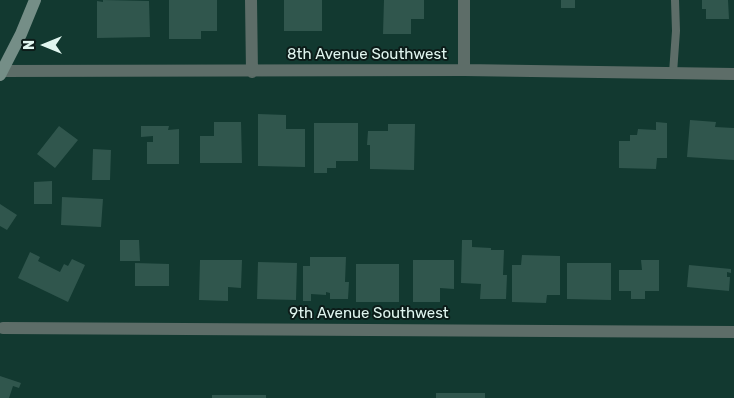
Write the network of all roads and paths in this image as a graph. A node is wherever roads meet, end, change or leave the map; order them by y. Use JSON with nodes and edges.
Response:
{"nodes":[{"id":1,"x":34,"y":0,"type":"edge"},
{"id":2,"x":252,"y":0,"type":"edge"},
{"id":3,"x":464,"y":0,"type":"edge"},
{"id":4,"x":675,"y":0,"type":"edge"},
{"id":5,"x":464,"y":70,"type":"junction"},
{"id":6,"x":1,"y":72,"type":"edge"},
{"id":7,"x":252,"y":72,"type":"junction"},
{"id":8,"x":673,"y":73,"type":"junction"},
{"id":9,"x":734,"y":74,"type":"edge"},
{"id":10,"x":3,"y":328,"type":"dead end"},
{"id":11,"x":734,"y":332,"type":"edge"}],
"edges":[{"from":1,"to":6,"type":"main road"},
{"from":2,"to":7,"type":"street"},
{"from":3,"to":5,"type":"street"},
{"from":4,"to":8,"type":"lane"},
{"from":5,"to":7,"type":"street","name":"8th Avenue Southwest"},
{"from":5,"to":8,"type":"street","name":"8th Avenue Southwest"},
{"from":6,"to":7,"type":"street","name":"8th Avenue Southwest"},
{"from":8,"to":9,"type":"street","name":"8th Avenue Southwest"},
{"from":10,"to":11,"type":"street","name":"9th Avenue Southwest"}]}
